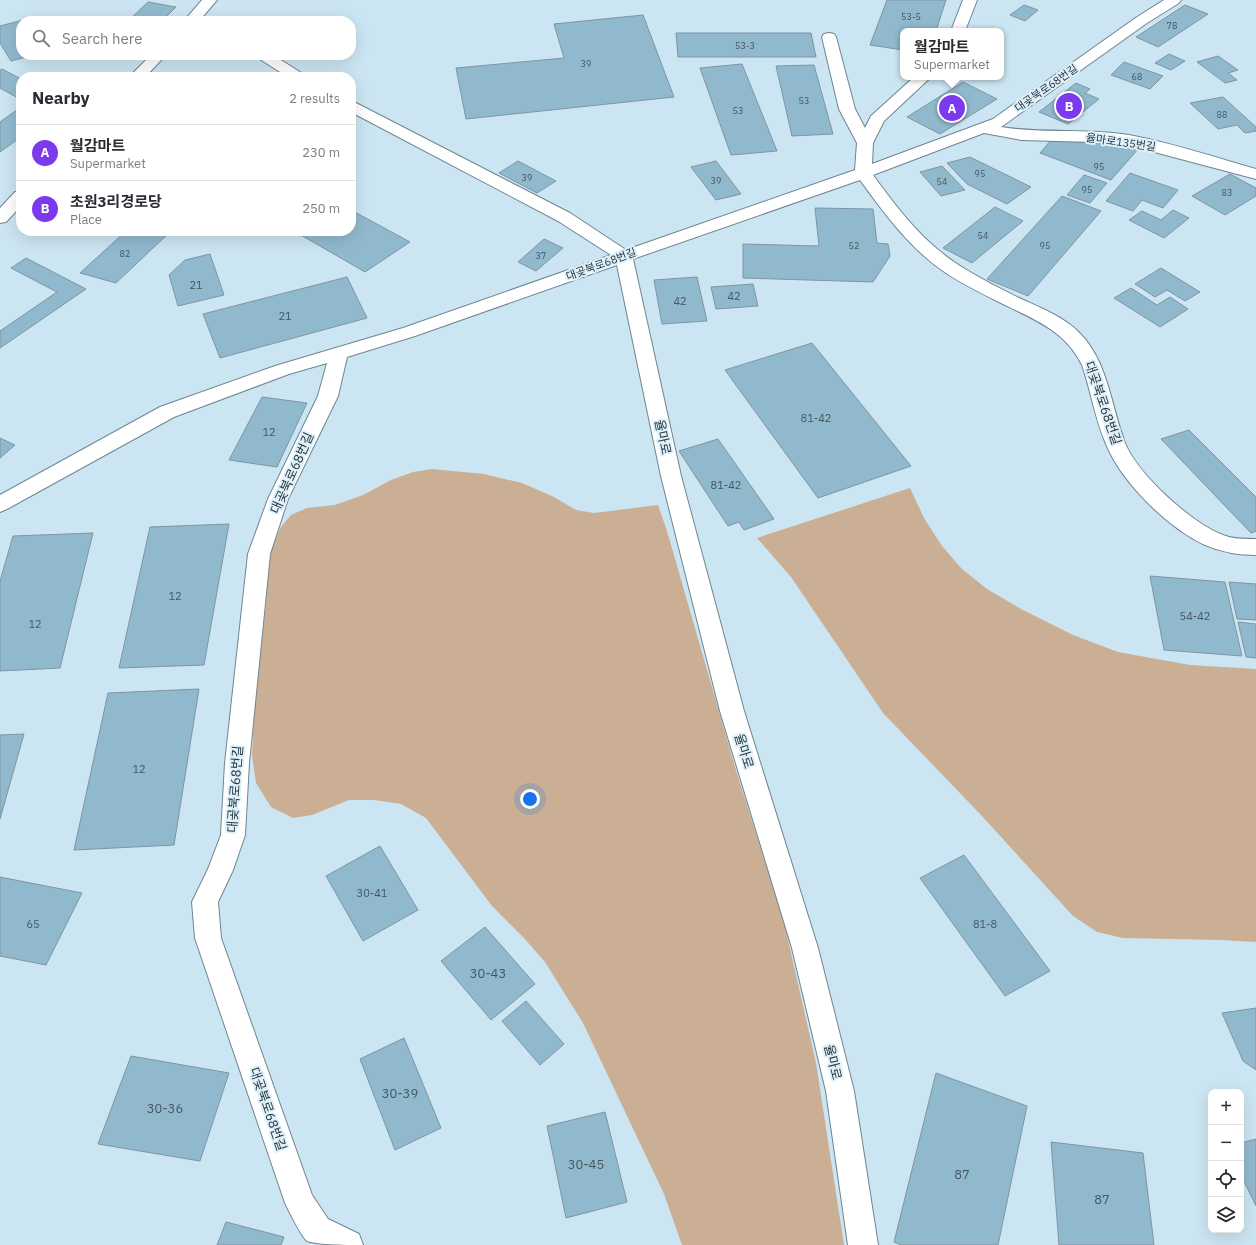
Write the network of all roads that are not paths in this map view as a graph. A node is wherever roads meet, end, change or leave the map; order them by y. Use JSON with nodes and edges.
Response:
{"nodes":[{"id":1,"x":210,"y":0,"type":"edge"},
{"id":2,"x":970,"y":0,"type":"edge"},
{"id":3,"x":1174,"y":0,"type":"edge"},
{"id":4,"x":201,"y":16,"type":"edge"},
{"id":5,"x":959,"y":28,"type":"edge"},
{"id":6,"x":829,"y":37,"type":"dead end"},
{"id":7,"x":154,"y":60,"type":"edge"},
{"id":8,"x":271,"y":60,"type":"edge"},
{"id":9,"x":142,"y":72,"type":"edge"},
{"id":10,"x":290,"y":72,"type":"edge"},
{"id":11,"x":920,"y":80,"type":"edge"},
{"id":12,"x":356,"y":109,"type":"edge"},
{"id":13,"x":982,"y":128,"type":"junction"},
{"id":14,"x":865,"y":143,"type":"junction"},
{"id":15,"x":862,"y":173,"type":"junction"},
{"id":16,"x":1256,"y":174,"type":"edge"},
{"id":17,"x":16,"y":201,"type":"edge"},
{"id":18,"x":0,"y":218,"type":"edge"},
{"id":19,"x":624,"y":256,"type":"junction"},
{"id":20,"x":339,"y":353,"type":"junction"},
{"id":21,"x":0,"y":504,"type":"edge"},
{"id":22,"x":1256,"y":547,"type":"edge"},
{"id":23,"x":348,"y":1245,"type":"edge"},
{"id":24,"x":863,"y":1245,"type":"edge"}],
"edges":[{"from":1,"to":4,"type":"street"},
{"from":2,"to":5,"type":"street"},
{"from":3,"to":13,"type":"street","name":"대곶북로68번길"},
{"from":6,"to":14,"type":"street"},
{"from":7,"to":9,"type":"street"},
{"from":8,"to":10,"type":"street"},
{"from":11,"to":14,"type":"street"},
{"from":12,"to":19,"type":"street"},
{"from":13,"to":15,"type":"street","name":"대곶북로68번길"},
{"from":13,"to":16,"type":"street","name":"율마로135번길"},
{"from":14,"to":15,"type":"street"},
{"from":15,"to":19,"type":"street","name":"대곶북로68번길"},
{"from":15,"to":22,"type":"street","name":"대곶북로68번길"},
{"from":17,"to":18,"type":"street"},
{"from":19,"to":20,"type":"street","name":"대곶북로68번길"},
{"from":19,"to":24,"type":"street","name":"율마로"},
{"from":20,"to":21,"type":"street","name":"대곶북로68번길"},
{"from":20,"to":23,"type":"street","name":"대곶북로68번길"}]}
